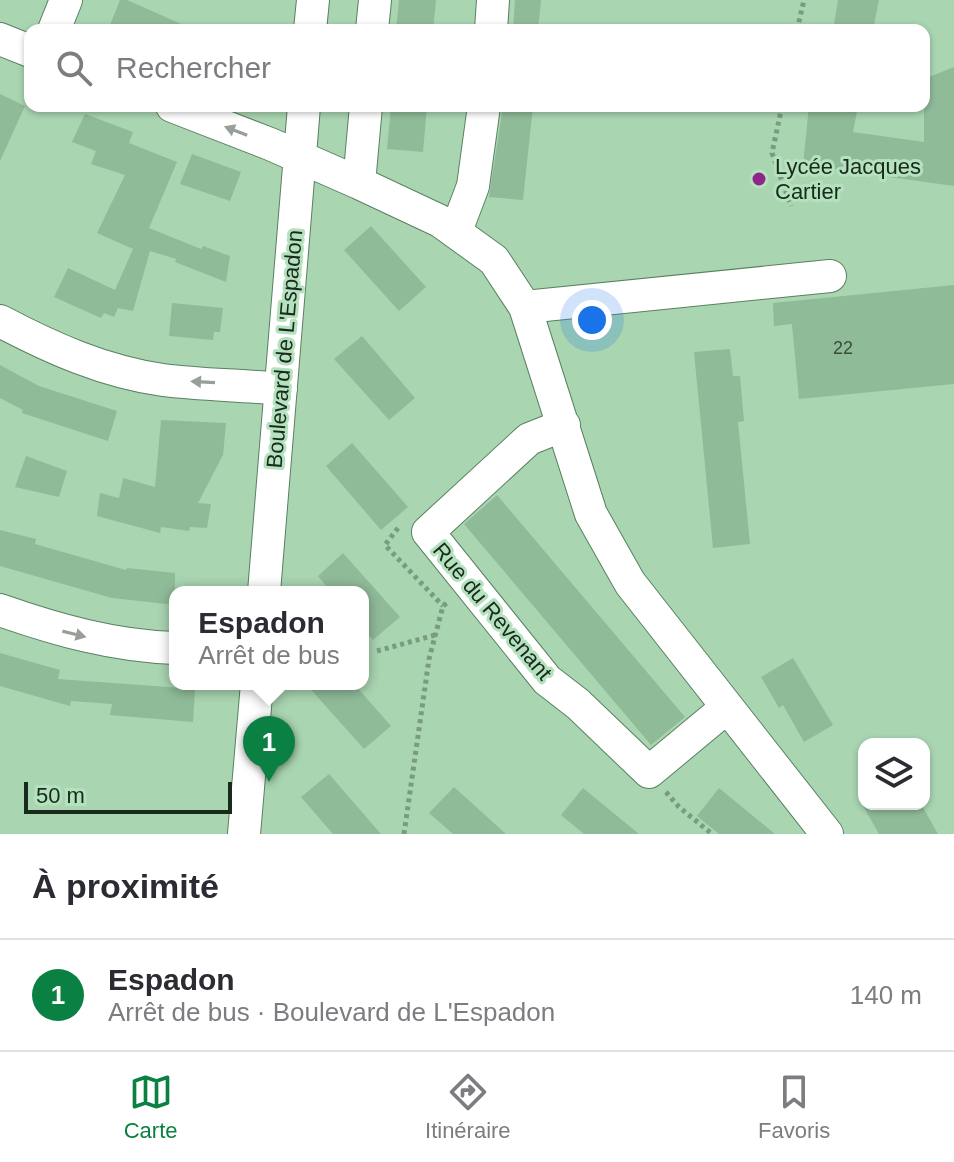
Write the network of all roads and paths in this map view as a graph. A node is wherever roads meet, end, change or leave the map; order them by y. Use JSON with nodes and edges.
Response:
{"nodes":[{"id":1,"x":66,"y":0,"type":"edge"},
{"id":2,"x":313,"y":0,"type":"edge"},
{"id":3,"x":375,"y":0,"type":"edge"},
{"id":4,"x":493,"y":0,"type":"edge"},
{"id":5,"x":804,"y":0,"type":"edge"},
{"id":6,"x":56,"y":24,"type":"edge"},
{"id":7,"x":311,"y":24,"type":"edge"},
{"id":8,"x":373,"y":24,"type":"edge"},
{"id":9,"x":491,"y":24,"type":"edge"},
{"id":10,"x":798,"y":24,"type":"edge"},
{"id":11,"x":0,"y":39,"type":"edge"},
{"id":12,"x":24,"y":49,"type":"edge"},
{"id":13,"x":187,"y":112,"type":"edge"},
{"id":14,"x":304,"y":112,"type":"edge"},
{"id":15,"x":365,"y":112,"type":"edge"},
{"id":16,"x":483,"y":112,"type":"edge"},
{"id":17,"x":781,"y":112,"type":"edge"},
{"id":18,"x":300,"y":157,"type":"junction"},
{"id":19,"x":359,"y":183,"type":"junction"},
{"id":20,"x":791,"y":206,"type":"dead end"},
{"id":21,"x":456,"y":231,"type":"junction"},
{"id":22,"x":830,"y":276,"type":"dead end"},
{"id":23,"x":525,"y":307,"type":"junction"},
{"id":24,"x":0,"y":321,"type":"edge"},
{"id":25,"x":281,"y":389,"type":"junction"},
{"id":26,"x":564,"y":425,"type":"junction"},
{"id":27,"x":404,"y":520,"type":"dead end"},
{"id":28,"x":469,"y":581,"type":"junction"},
{"id":29,"x":265,"y":586,"type":"edge"},
{"id":30,"x":443,"y":606,"type":"junction"},
{"id":31,"x":0,"y":610,"type":"edge"},
{"id":32,"x":436,"y":635,"type":"junction"},
{"id":33,"x":169,"y":648,"type":"edge"},
{"id":34,"x":377,"y":651,"type":"dead end"},
{"id":35,"x":256,"y":690,"type":"edge"},
{"id":36,"x":726,"y":708,"type":"junction"},
{"id":37,"x":649,"y":772,"type":"junction"},
{"id":38,"x":244,"y":834,"type":"edge"},
{"id":39,"x":404,"y":834,"type":"edge"},
{"id":40,"x":712,"y":834,"type":"edge"},
{"id":41,"x":827,"y":834,"type":"edge"}],
"edges":[{"from":1,"to":6,"type":"street"},
{"from":2,"to":7,"type":"street"},
{"from":3,"to":8,"type":"street"},
{"from":4,"to":9,"type":"street"},
{"from":5,"to":10,"type":"path"},
{"from":11,"to":12,"type":"street"},
{"from":18,"to":13,"type":"street","one_way":true},
{"from":14,"to":18,"type":"street","name":"Boulevard de L'Espadon"},
{"from":15,"to":19,"type":"street"},
{"from":16,"to":21,"type":"street"},
{"from":17,"to":20,"type":"path"},
{"from":18,"to":19,"type":"street"},
{"from":18,"to":25,"type":"street","name":"Boulevard de L'Espadon"},
{"from":19,"to":21,"type":"street"},
{"from":21,"to":23,"type":"street"},
{"from":22,"to":23,"type":"street"},
{"from":23,"to":26,"type":"street"},
{"from":25,"to":24,"type":"street","one_way":true},
{"from":25,"to":29,"type":"street","name":"Boulevard de L'Espadon"},
{"from":26,"to":28,"type":"street","name":"Rue du Revenant"},
{"from":26,"to":36,"type":"street"},
{"from":27,"to":30,"type":"path"},
{"from":28,"to":30,"type":"path"},
{"from":28,"to":37,"type":"street","name":"Rue du Revenant"},
{"from":30,"to":32,"type":"path"},
{"from":31,"to":33,"type":"street","one_way":true},
{"from":32,"to":34,"type":"path"},
{"from":32,"to":39,"type":"path"},
{"from":35,"to":38,"type":"street"},
{"from":36,"to":37,"type":"street"},
{"from":36,"to":41,"type":"street"},
{"from":37,"to":40,"type":"path"}]}
